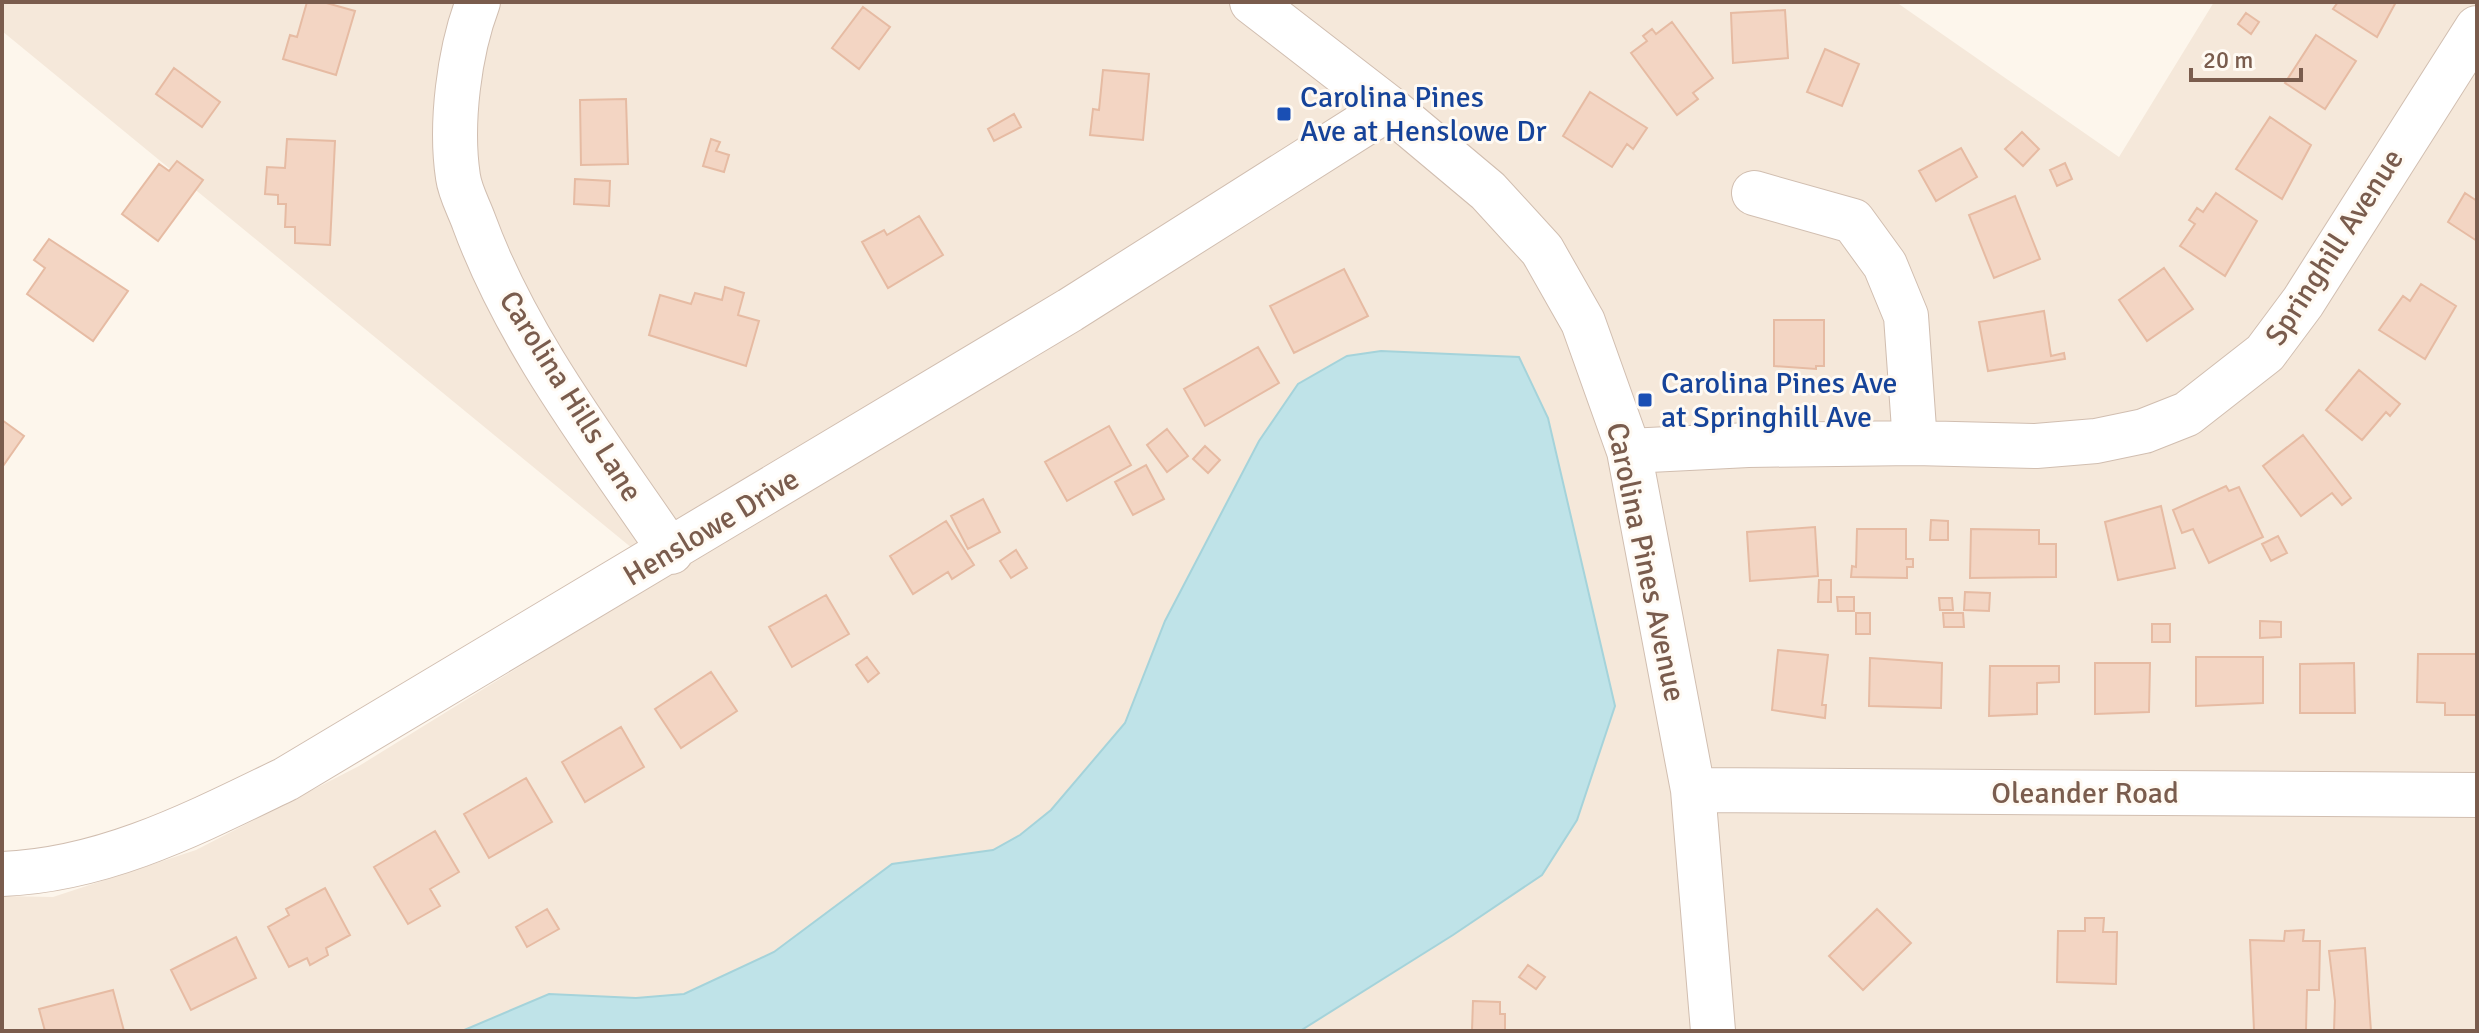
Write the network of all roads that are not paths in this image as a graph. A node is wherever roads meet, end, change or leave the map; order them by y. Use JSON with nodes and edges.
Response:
{"nodes":[{"id":1,"x":478,"y":2,"type":"edge"},
{"id":2,"x":1252,"y":2,"type":"edge"},
{"id":3,"x":2477,"y":28,"type":"edge"},
{"id":4,"x":1389,"y":108,"type":"junction"},
{"id":5,"x":1754,"y":193,"type":"dead end"},
{"id":6,"x":1915,"y":443,"type":"junction"},
{"id":7,"x":1629,"y":451,"type":"junction"},
{"id":8,"x":671,"y":552,"type":"junction"},
{"id":9,"x":1693,"y":790,"type":"junction"},
{"id":10,"x":2477,"y":795,"type":"edge"},
{"id":11,"x":2,"y":874,"type":"edge"},
{"id":12,"x":1713,"y":1031,"type":"edge"}],
"edges":[{"from":1,"to":8,"type":"street","name":"Carolina Hills Lane"},
{"from":2,"to":4,"type":"street","name":"Carolina Pines Avenue"},
{"from":3,"to":6,"type":"street","name":"Springhill Avenue"},
{"from":4,"to":7,"type":"street","name":"Carolina Pines Avenue"},
{"from":4,"to":8,"type":"street","name":"Henslowe Drive"},
{"from":5,"to":6,"type":"street"},
{"from":6,"to":7,"type":"street","name":"Springhill Avenue"},
{"from":7,"to":9,"type":"street","name":"Carolina Pines Avenue"},
{"from":8,"to":11,"type":"street","name":"Henslowe Drive"},
{"from":9,"to":10,"type":"street","name":"Oleander Road"},
{"from":9,"to":12,"type":"street","name":"Carolina Pines Avenue"}]}
